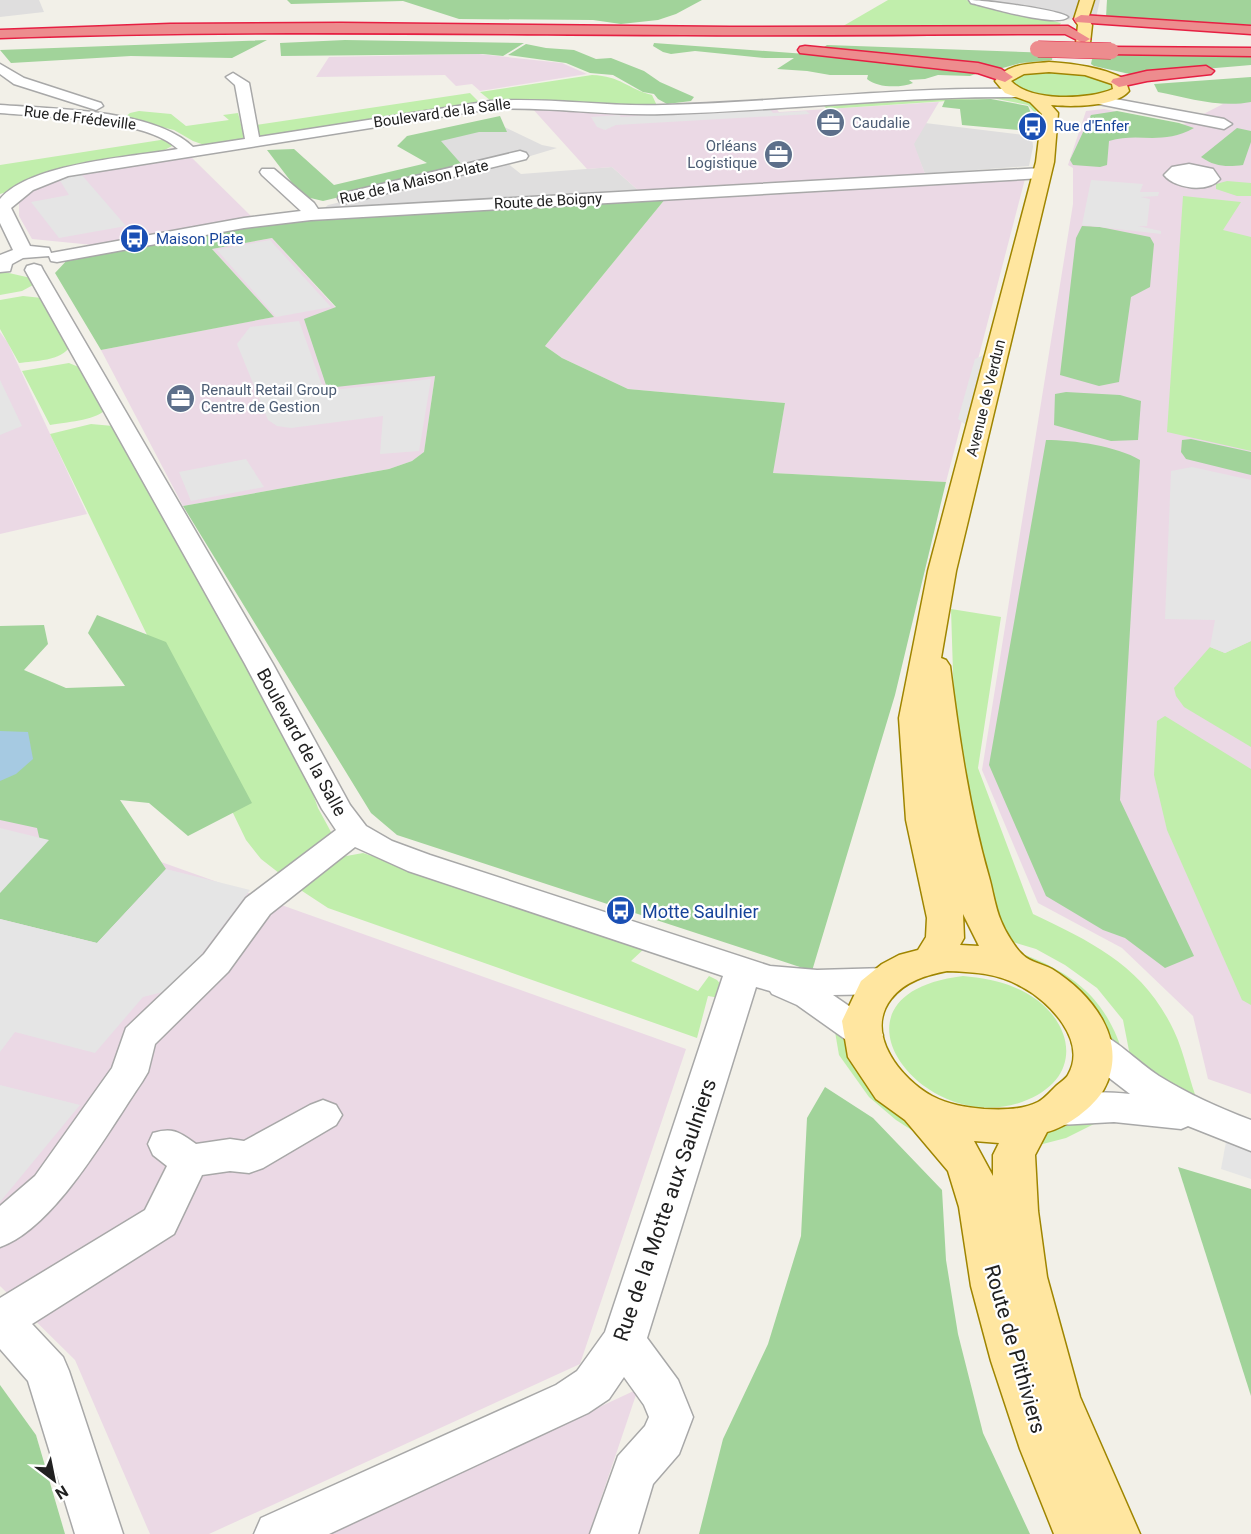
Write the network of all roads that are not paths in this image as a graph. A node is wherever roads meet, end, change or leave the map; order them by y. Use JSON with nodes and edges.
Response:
{"nodes":[{"id":1,"x":975,"y":0,"type":"edge"},
{"id":2,"x":1087,"y":0,"type":"edge"},
{"id":3,"x":1081,"y":19,"type":"junction"},
{"id":4,"x":483,"y":27,"type":"junction"},
{"id":5,"x":1251,"y":30,"type":"edge"},
{"id":6,"x":521,"y":33,"type":"junction"},
{"id":7,"x":1065,"y":36,"type":"junction"},
{"id":8,"x":0,"y":37,"type":"edge"},
{"id":9,"x":911,"y":45,"type":"dead end"},
{"id":10,"x":1083,"y":45,"type":"junction"},
{"id":11,"x":765,"y":47,"type":"dead end"},
{"id":12,"x":787,"y":48,"type":"dead end"},
{"id":13,"x":1251,"y":50,"type":"edge"},
{"id":14,"x":0,"y":68,"type":"edge"},
{"id":15,"x":1033,"y":68,"type":"junction"},
{"id":16,"x":1087,"y":70,"type":"junction"},
{"id":17,"x":1221,"y":70,"type":"dead end"},
{"id":18,"x":233,"y":76,"type":"dead end"},
{"id":19,"x":1009,"y":85,"type":"junction"},
{"id":20,"x":1120,"y":86,"type":"junction"},
{"id":21,"x":1035,"y":98,"type":"junction"},
{"id":22,"x":1099,"y":100,"type":"junction"},
{"id":23,"x":1081,"y":101,"type":"junction"},
{"id":24,"x":1195,"y":107,"type":"junction"},
{"id":25,"x":0,"y":109,"type":"edge"},
{"id":26,"x":1181,"y":115,"type":"junction"},
{"id":27,"x":111,"y":120,"type":"junction"},
{"id":28,"x":255,"y":141,"type":"junction"},
{"id":29,"x":188,"y":151,"type":"junction"},
{"id":30,"x":520,"y":156,"type":"dead end"},
{"id":31,"x":1043,"y":168,"type":"junction"},
{"id":32,"x":1155,"y":169,"type":"dead end"},
{"id":33,"x":268,"y":172,"type":"dead end"},
{"id":34,"x":1172,"y":174,"type":"dead end"},
{"id":35,"x":5,"y":198,"type":"edge"},
{"id":36,"x":309,"y":211,"type":"junction"},
{"id":37,"x":38,"y":260,"type":"junction"},
{"id":38,"x":2,"y":268,"type":"edge"},
{"id":39,"x":931,"y":634,"type":"junction"},
{"id":40,"x":356,"y":833,"type":"junction"},
{"id":41,"x":930,"y":962,"type":"junction"},
{"id":42,"x":1010,"y":966,"type":"junction"},
{"id":43,"x":755,"y":975,"type":"junction"},
{"id":44,"x":887,"y":981,"type":"junction"},
{"id":45,"x":865,"y":1035,"type":"junction"},
{"id":46,"x":1090,"y":1043,"type":"junction"},
{"id":47,"x":917,"y":1107,"type":"junction"},
{"id":48,"x":323,"y":1115,"type":"dead end"},
{"id":49,"x":1046,"y":1115,"type":"junction"},
{"id":50,"x":1201,"y":1118,"type":"junction"},
{"id":51,"x":1251,"y":1136,"type":"edge"},
{"id":52,"x":0,"y":1230,"type":"edge"},
{"id":53,"x":0,"y":1319,"type":"edge"},
{"id":54,"x":624,"y":1341,"type":"junction"},
{"id":55,"x":99,"y":1534,"type":"edge"},
{"id":56,"x":278,"y":1534,"type":"edge"},
{"id":57,"x":614,"y":1534,"type":"edge"},
{"id":58,"x":1080,"y":1534,"type":"edge"},
{"id":59,"x":1114,"y":1534,"type":"edge"}],
"edges":[{"from":1,"to":7,"type":"street"},
{"from":2,"to":3,"type":"main road"},
{"from":3,"to":5,"type":"highway"},
{"from":3,"to":7,"type":"main road"},
{"from":3,"to":10,"type":"main road"},
{"from":4,"to":7,"type":"highway"},
{"from":4,"to":8,"type":"highway"},
{"from":4,"to":13,"type":"highway","bridge":true},
{"from":6,"to":8,"type":"highway"},
{"from":6,"to":9,"type":"highway"},
{"from":6,"to":11,"type":"highway"},
{"from":7,"to":10,"type":"highway"},
{"from":7,"to":15,"type":"main road"},
{"from":10,"to":16,"type":"main road"},
{"from":12,"to":19,"type":"highway"},
{"from":14,"to":27,"type":"street"},
{"from":15,"to":16,"type":"main road"},
{"from":15,"to":19,"type":"main road"},
{"from":16,"to":20,"type":"main road"},
{"from":17,"to":20,"type":"highway"},
{"from":18,"to":28,"type":"street"},
{"from":19,"to":21,"type":"main road"},
{"from":19,"to":28,"type":"street","name":"Boulevard de la Salle"},
{"from":20,"to":22,"type":"main road"},
{"from":20,"to":24,"type":"street"},
{"from":21,"to":23,"type":"main road"},
{"from":21,"to":31,"type":"main road","name":"Avenue de Verdun"},
{"from":22,"to":23,"type":"main road"},
{"from":22,"to":26,"type":"street"},
{"from":23,"to":31,"type":"main road","name":"Avenue de Verdun"},
{"from":24,"to":26,"type":"street"},
{"from":24,"to":26,"type":"street"},
{"from":25,"to":27,"type":"street","name":"Rue de Frédeville"},
{"from":27,"to":29,"type":"street","name":"Rue de Frédeville"},
{"from":28,"to":29,"type":"street","name":"Boulevard de la Salle"},
{"from":29,"to":35,"type":"street","name":"Boulevard de la Salle"},
{"from":30,"to":36,"type":"street","name":"Rue de la Maison Plate"},
{"from":31,"to":36,"type":"street","name":"Route de Boigny"},
{"from":31,"to":39,"type":"main road","name":"Avenue de Verdun"},
{"from":32,"to":34,"type":"street"},
{"from":33,"to":36,"type":"street"},
{"from":35,"to":37,"type":"street","name":"Boulevard de la Salle"},
{"from":36,"to":37,"type":"street","name":"Route de Boigny"},
{"from":37,"to":38,"type":"street","name":"Route de Boigny"},
{"from":37,"to":40,"type":"street","name":"Boulevard de la Salle"},
{"from":39,"to":41,"type":"main road","name":"Avenue de Verdun"},
{"from":39,"to":42,"type":"main road","name":"Avenue de Verdun"},
{"from":40,"to":43,"type":"street","name":"Boulevard de la Salle"},
{"from":40,"to":52,"type":"street"},
{"from":41,"to":42,"type":"main road"},
{"from":41,"to":44,"type":"main road"},
{"from":42,"to":46,"type":"main road"},
{"from":43,"to":44,"type":"street","name":"Boulevard de la Salle"},
{"from":43,"to":45,"type":"street","name":"Boulevard de la Salle"},
{"from":43,"to":54,"type":"street","name":"Rue de la Motte aux Saulniers"},
{"from":44,"to":45,"type":"main road"},
{"from":45,"to":47,"type":"main road"},
{"from":46,"to":49,"type":"main road"},
{"from":46,"to":50,"type":"street"},
{"from":47,"to":49,"type":"main road"},
{"from":47,"to":58,"type":"main road","name":"Route de Pithiviers"},
{"from":48,"to":53,"type":"street"},
{"from":49,"to":50,"type":"street"},
{"from":49,"to":59,"type":"main road","name":"Route de Pithiviers"},
{"from":50,"to":51,"type":"street"},
{"from":53,"to":55,"type":"street"},
{"from":54,"to":56,"type":"street","name":"Rue de la Motte aux Saulniers"},
{"from":54,"to":57,"type":"street"}]}
